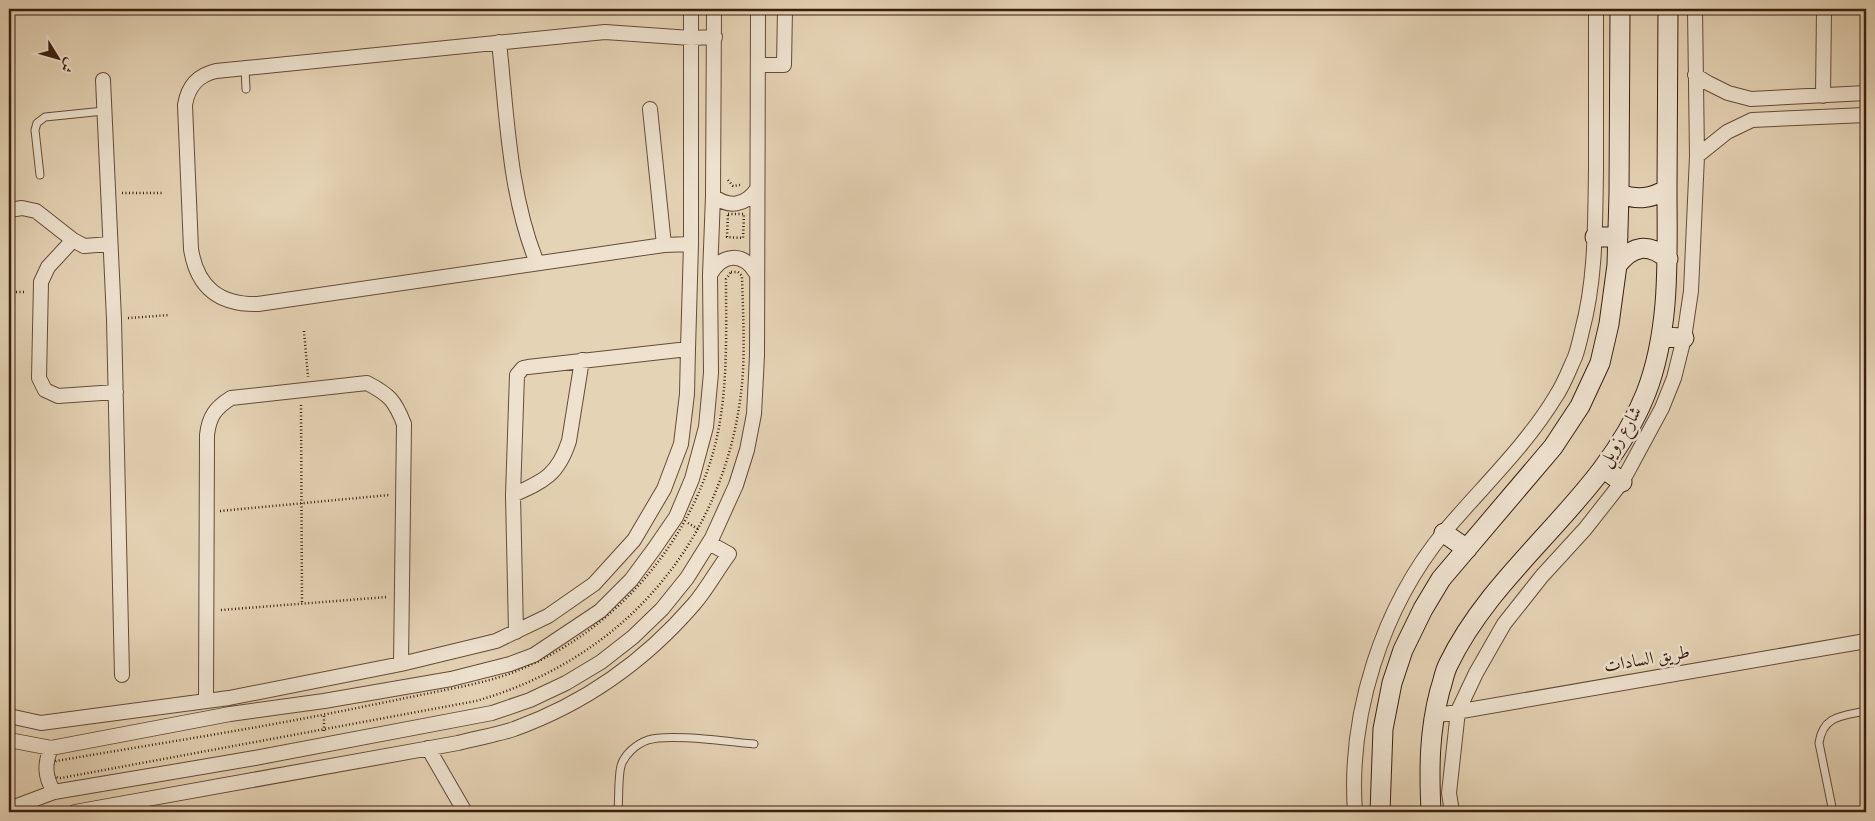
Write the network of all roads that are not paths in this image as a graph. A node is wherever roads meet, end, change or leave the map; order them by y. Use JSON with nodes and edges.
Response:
{"nodes":[{"id":1,"x":691,"y":9,"type":"edge"},
{"id":2,"x":714,"y":9,"type":"edge"},
{"id":3,"x":758,"y":9,"type":"edge"},
{"id":4,"x":785,"y":9,"type":"edge"},
{"id":5,"x":1596,"y":9,"type":"edge"},
{"id":6,"x":1620,"y":9,"type":"edge"},
{"id":7,"x":1668,"y":9,"type":"edge"},
{"id":8,"x":1695,"y":9,"type":"edge"},
{"id":9,"x":1824,"y":9,"type":"edge"},
{"id":10,"x":714,"y":37,"type":"junction"},
{"id":11,"x":691,"y":38,"type":"junction"},
{"id":12,"x":499,"y":42,"type":"junction"},
{"id":13,"x":758,"y":65,"type":"junction"},
{"id":14,"x":245,"y":68,"type":"junction"},
{"id":15,"x":1695,"y":75,"type":"junction"},
{"id":16,"x":103,"y":80,"type":"dead end"},
{"id":17,"x":246,"y":89,"type":"dead end"},
{"id":18,"x":1866,"y":93,"type":"edge"},
{"id":19,"x":1823,"y":96,"type":"junction"},
{"id":20,"x":1751,"y":99,"type":"junction"},
{"id":21,"x":650,"y":108,"type":"dead end"},
{"id":22,"x":104,"y":111,"type":"junction"},
{"id":23,"x":1866,"y":115,"type":"edge"},
{"id":24,"x":1752,"y":120,"type":"junction"},
{"id":25,"x":1697,"y":156,"type":"junction"},
{"id":26,"x":40,"y":175,"type":"dead end"},
{"id":27,"x":757,"y":189,"type":"junction"},
{"id":28,"x":1667,"y":190,"type":"junction"},
{"id":29,"x":1619,"y":194,"type":"junction"},
{"id":30,"x":713,"y":196,"type":"junction"},
{"id":31,"x":12,"y":209,"type":"edge"},
{"id":32,"x":1595,"y":237,"type":"junction"},
{"id":33,"x":1618,"y":238,"type":"junction"},
{"id":34,"x":73,"y":240,"type":"junction"},
{"id":35,"x":110,"y":244,"type":"junction"},
{"id":36,"x":691,"y":244,"type":"junction"},
{"id":37,"x":664,"y":245,"type":"junction"},
{"id":38,"x":1668,"y":258,"type":"junction"},
{"id":39,"x":537,"y":263,"type":"junction"},
{"id":40,"x":1617,"y":265,"type":"junction"},
{"id":41,"x":756,"y":273,"type":"junction"},
{"id":42,"x":710,"y":275,"type":"junction"},
{"id":43,"x":1661,"y":336,"type":"junction"},
{"id":44,"x":1684,"y":338,"type":"junction"},
{"id":45,"x":688,"y":349,"type":"junction"},
{"id":46,"x":582,"y":360,"type":"junction"},
{"id":47,"x":116,"y":392,"type":"junction"},
{"id":48,"x":1603,"y":468,"type":"junction"},
{"id":49,"x":1622,"y":482,"type":"junction"},
{"id":50,"x":514,"y":495,"type":"junction"},
{"id":51,"x":1444,"y":533,"type":"junction"},
{"id":52,"x":710,"y":540,"type":"junction"},
{"id":53,"x":1466,"y":549,"type":"junction"},
{"id":54,"x":516,"y":632,"type":"junction"},
{"id":55,"x":1866,"y":641,"type":"edge"},
{"id":56,"x":400,"y":664,"type":"junction"},
{"id":57,"x":122,"y":675,"type":"dead end"},
{"id":58,"x":229,"y":698,"type":"junction"},
{"id":59,"x":206,"y":701,"type":"junction"},
{"id":60,"x":1458,"y":711,"type":"junction"},
{"id":61,"x":1866,"y":711,"type":"edge"},
{"id":62,"x":230,"y":714,"type":"junction"},
{"id":63,"x":9,"y":716,"type":"edge"},
{"id":64,"x":1433,"y":716,"type":"junction"},
{"id":65,"x":9,"y":740,"type":"edge"},
{"id":66,"x":754,"y":744,"type":"dead end"},
{"id":67,"x":51,"y":748,"type":"junction"},
{"id":68,"x":428,"y":748,"type":"junction"},
{"id":69,"x":255,"y":758,"type":"junction"},
{"id":70,"x":256,"y":779,"type":"junction"},
{"id":71,"x":54,"y":792,"type":"junction"},
{"id":72,"x":9,"y":809,"type":"edge"},
{"id":73,"x":75,"y":812,"type":"edge"},
{"id":74,"x":465,"y":812,"type":"edge"},
{"id":75,"x":618,"y":812,"type":"edge"},
{"id":76,"x":1354,"y":812,"type":"edge"},
{"id":77,"x":1380,"y":812,"type":"edge"},
{"id":78,"x":1431,"y":812,"type":"edge"},
{"id":79,"x":1452,"y":812,"type":"edge"},
{"id":80,"x":1833,"y":812,"type":"edge"}],
"edges":[{"from":1,"to":11,"type":"street"},
{"from":2,"to":10,"type":"street"},
{"from":3,"to":13,"type":"street"},
{"from":4,"to":13,"type":"street"},
{"from":5,"to":32,"type":"street"},
{"from":6,"to":29,"type":"main road"},
{"from":7,"to":28,"type":"main road","name":"شارع زويل"},
{"from":8,"to":15,"type":"street"},
{"from":9,"to":19,"type":"street"},
{"from":10,"to":11,"type":"street"},
{"from":10,"to":30,"type":"street"},
{"from":11,"to":12,"type":"street"},
{"from":11,"to":36,"type":"street"},
{"from":12,"to":14,"type":"street"},
{"from":12,"to":39,"type":"street"},
{"from":13,"to":27,"type":"street"},
{"from":14,"to":17,"type":"lane"},
{"from":14,"to":39,"type":"street"},
{"from":15,"to":20,"type":"street"},
{"from":15,"to":25,"type":"street"},
{"from":16,"to":22,"type":"street"},
{"from":18,"to":19,"type":"street"},
{"from":19,"to":20,"type":"street"},
{"from":20,"to":24,"type":"street"},
{"from":21,"to":37,"type":"street"},
{"from":22,"to":26,"type":"lane"},
{"from":22,"to":35,"type":"street"},
{"from":23,"to":24,"type":"street"},
{"from":24,"to":25,"type":"street"},
{"from":25,"to":44,"type":"street"},
{"from":27,"to":30,"type":"street"},
{"from":27,"to":41,"type":"street"},
{"from":28,"to":29,"type":"main road"},
{"from":28,"to":38,"type":"main road","name":"شارع زويل"},
{"from":29,"to":33,"type":"main road"},
{"from":30,"to":42,"type":"street"},
{"from":31,"to":34,"type":"street"},
{"from":32,"to":33,"type":"main road"},
{"from":32,"to":51,"type":"street"},
{"from":33,"to":40,"type":"main road"},
{"from":34,"to":35,"type":"street"},
{"from":34,"to":47,"type":"street"},
{"from":35,"to":47,"type":"street"},
{"from":36,"to":37,"type":"street"},
{"from":36,"to":45,"type":"street"},
{"from":37,"to":39,"type":"street"},
{"from":38,"to":40,"type":"main road"},
{"from":38,"to":43,"type":"main road","name":"شارع زويل"},
{"from":40,"to":53,"type":"main road"},
{"from":41,"to":42,"type":"street"},
{"from":41,"to":52,"type":"street"},
{"from":42,"to":62,"type":"street"},
{"from":43,"to":44,"type":"main road"},
{"from":43,"to":48,"type":"main road","name":"شارع زويل"},
{"from":44,"to":49,"type":"street"},
{"from":45,"to":46,"type":"street"},
{"from":45,"to":54,"type":"street"},
{"from":46,"to":50,"type":"street"},
{"from":46,"to":50,"type":"street"},
{"from":47,"to":57,"type":"street"},
{"from":48,"to":49,"type":"main road"},
{"from":48,"to":64,"type":"main road","name":"شارع زويل"},
{"from":49,"to":60,"type":"street"},
{"from":50,"to":54,"type":"street"},
{"from":51,"to":53,"type":"main road"},
{"from":51,"to":76,"type":"street"},
{"from":52,"to":68,"type":"street"},
{"from":52,"to":69,"type":"street"},
{"from":53,"to":77,"type":"main road"},
{"from":54,"to":56,"type":"street"},
{"from":55,"to":60,"type":"street","name":"طريق السادات"},
{"from":56,"to":58,"type":"street"},
{"from":56,"to":59,"type":"street"},
{"from":58,"to":59,"type":"street"},
{"from":58,"to":62,"type":"street"},
{"from":59,"to":63,"type":"street"},
{"from":60,"to":64,"type":"street","name":"طريق السادات"},
{"from":60,"to":79,"type":"street"},
{"from":61,"to":80,"type":"lane"},
{"from":62,"to":67,"type":"street"},
{"from":64,"to":78,"type":"main road","name":"شارع زويل"},
{"from":65,"to":67,"type":"street"},
{"from":66,"to":75,"type":"lane"},
{"from":67,"to":71,"type":"street"},
{"from":68,"to":70,"type":"street"},
{"from":68,"to":74,"type":"street"},
{"from":69,"to":70,"type":"street"},
{"from":69,"to":71,"type":"street"},
{"from":70,"to":73,"type":"street"},
{"from":71,"to":72,"type":"street"}]}
